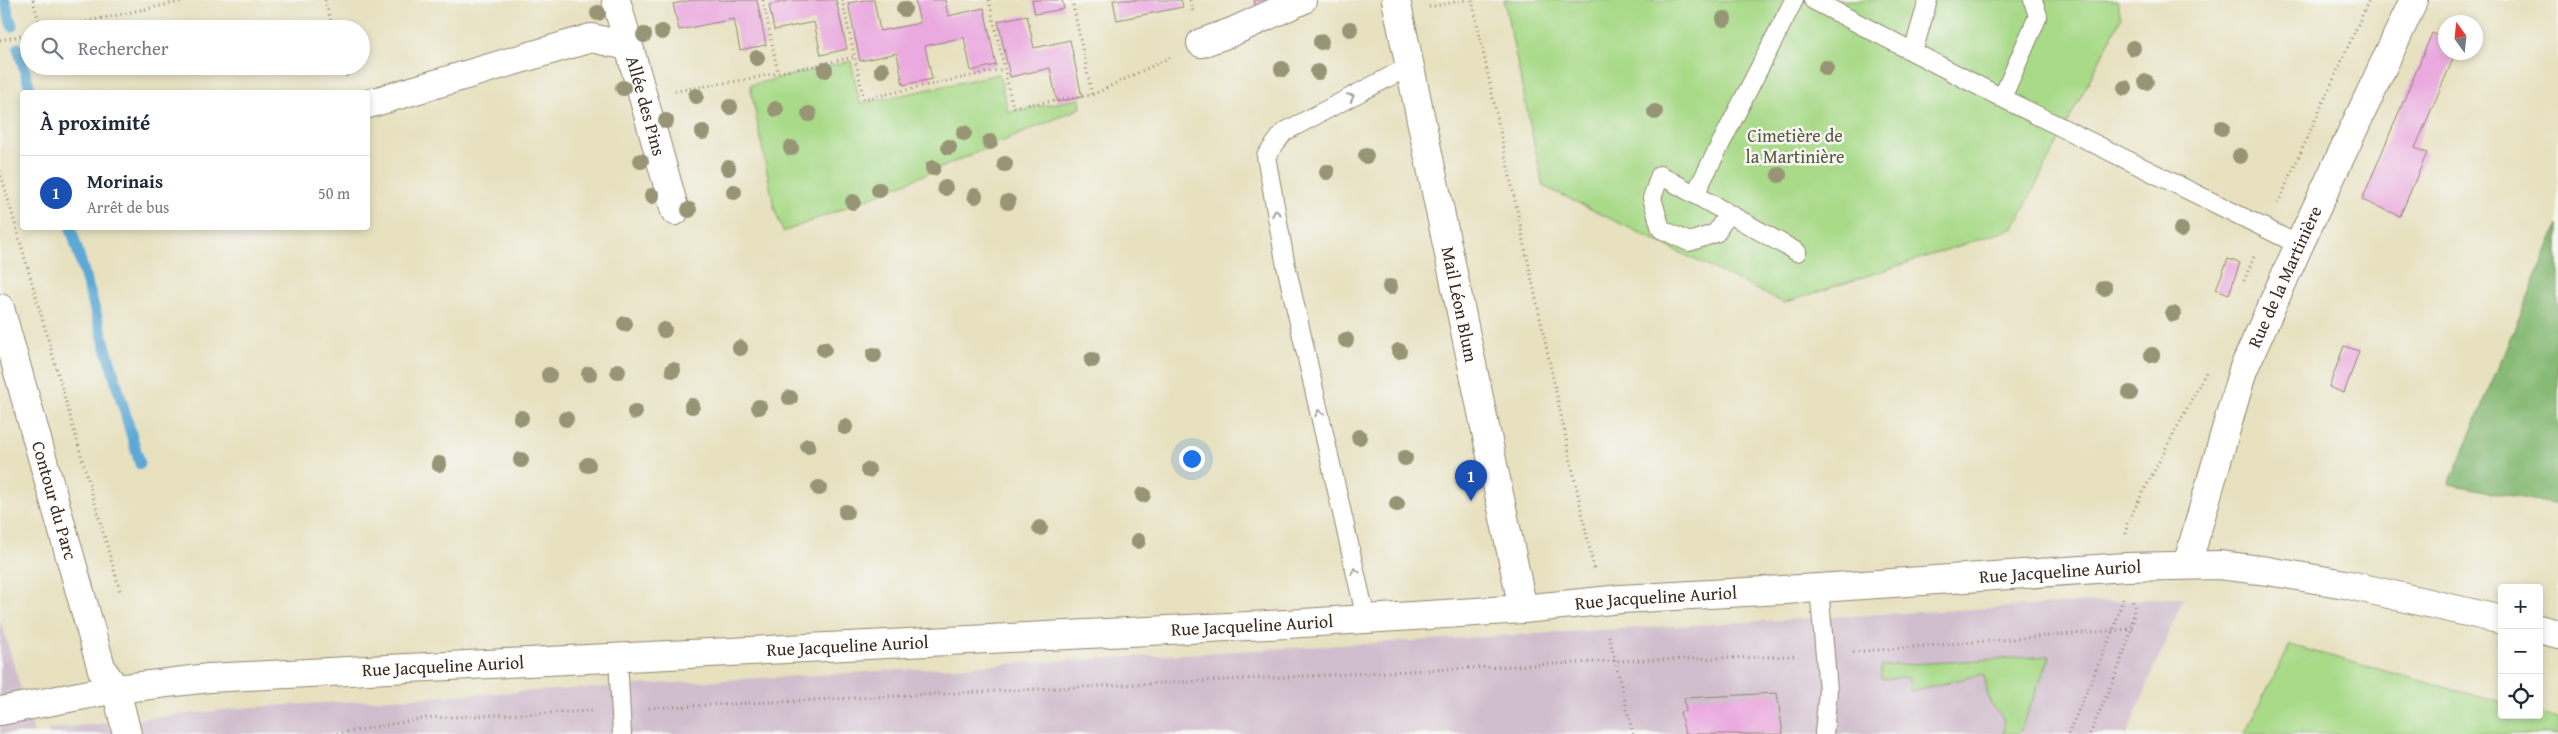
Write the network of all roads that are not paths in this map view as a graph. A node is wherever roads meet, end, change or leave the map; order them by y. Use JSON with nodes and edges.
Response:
{"nodes":[{"id":1,"x":616,"y":0,"type":"edge"},
{"id":2,"x":1302,"y":0,"type":"edge"},
{"id":3,"x":1396,"y":0,"type":"edge"},
{"id":4,"x":1794,"y":0,"type":"edge"},
{"id":5,"x":1813,"y":0,"type":"edge"},
{"id":6,"x":1928,"y":0,"type":"edge"},
{"id":7,"x":2033,"y":0,"type":"edge"},
{"id":8,"x":2414,"y":0,"type":"edge"},
{"id":9,"x":1201,"y":43,"type":"road end"},
{"id":10,"x":628,"y":46,"type":"junction"},
{"id":11,"x":1913,"y":52,"type":"junction"},
{"id":12,"x":1410,"y":66,"type":"junction"},
{"id":13,"x":2002,"y":98,"type":"junction"},
{"id":14,"x":370,"y":103,"type":"edge"},
{"id":15,"x":1695,"y":194,"type":"junction"},
{"id":16,"x":675,"y":211,"type":"dead end"},
{"id":17,"x":1728,"y":213,"type":"junction"},
{"id":18,"x":2299,"y":245,"type":"junction"},
{"id":19,"x":1797,"y":252,"type":"dead end"},
{"id":20,"x":0,"y":308,"type":"edge"},
{"id":21,"x":2187,"y":565,"type":"junction"},
{"id":22,"x":1819,"y":588,"type":"junction"},
{"id":23,"x":1523,"y":609,"type":"junction"},
{"id":24,"x":1366,"y":619,"type":"junction"},
{"id":25,"x":2498,"y":619,"type":"edge"},
{"id":26,"x":2543,"y":630,"type":"edge"},
{"id":27,"x":2558,"y":634,"type":"edge"},
{"id":28,"x":618,"y":658,"type":"junction"},
{"id":29,"x":116,"y":689,"type":"junction"},
{"id":30,"x":0,"y":711,"type":"edge"},
{"id":31,"x":127,"y":734,"type":"edge"},
{"id":32,"x":622,"y":734,"type":"edge"},
{"id":33,"x":1824,"y":734,"type":"edge"}],
"edges":[{"from":1,"to":10,"type":"street","name":"Allée des Pins"},
{"from":2,"to":9,"type":"street"},
{"from":3,"to":12,"type":"street","name":"Mail Léon Blum"},
{"from":4,"to":15,"type":"lane"},
{"from":5,"to":11,"type":"lane"},
{"from":6,"to":11,"type":"lane"},
{"from":7,"to":13,"type":"lane"},
{"from":8,"to":18,"type":"street","name":"Rue de la Martinière"},
{"from":10,"to":14,"type":"street"},
{"from":10,"to":16,"type":"street","name":"Allée des Pins"},
{"from":11,"to":13,"type":"lane"},
{"from":12,"to":23,"type":"street","name":"Mail Léon Blum"},
{"from":24,"to":12,"type":"lane","one_way":true},
{"from":13,"to":18,"type":"lane"},
{"from":15,"to":17,"type":"lane"},
{"from":15,"to":17,"type":"lane"},
{"from":17,"to":19,"type":"lane"},
{"from":18,"to":21,"type":"street","name":"Rue de la Martinière"},
{"from":20,"to":29,"type":"street","name":"Contour du Parc"},
{"from":21,"to":22,"type":"street","name":"Rue Jacqueline Auriol"},
{"from":21,"to":25,"type":"street","name":"Rue Jacqueline Auriol"},
{"from":22,"to":23,"type":"street","name":"Rue Jacqueline Auriol"},
{"from":22,"to":33,"type":"lane"},
{"from":23,"to":24,"type":"street","name":"Rue Jacqueline Auriol"},
{"from":24,"to":28,"type":"street","name":"Rue Jacqueline Auriol"},
{"from":26,"to":27,"type":"street"},
{"from":28,"to":29,"type":"street","name":"Rue Jacqueline Auriol"},
{"from":28,"to":32,"type":"lane"},
{"from":29,"to":30,"type":"street","name":"Rue Jacqueline Auriol"},
{"from":29,"to":31,"type":"street"}]}
